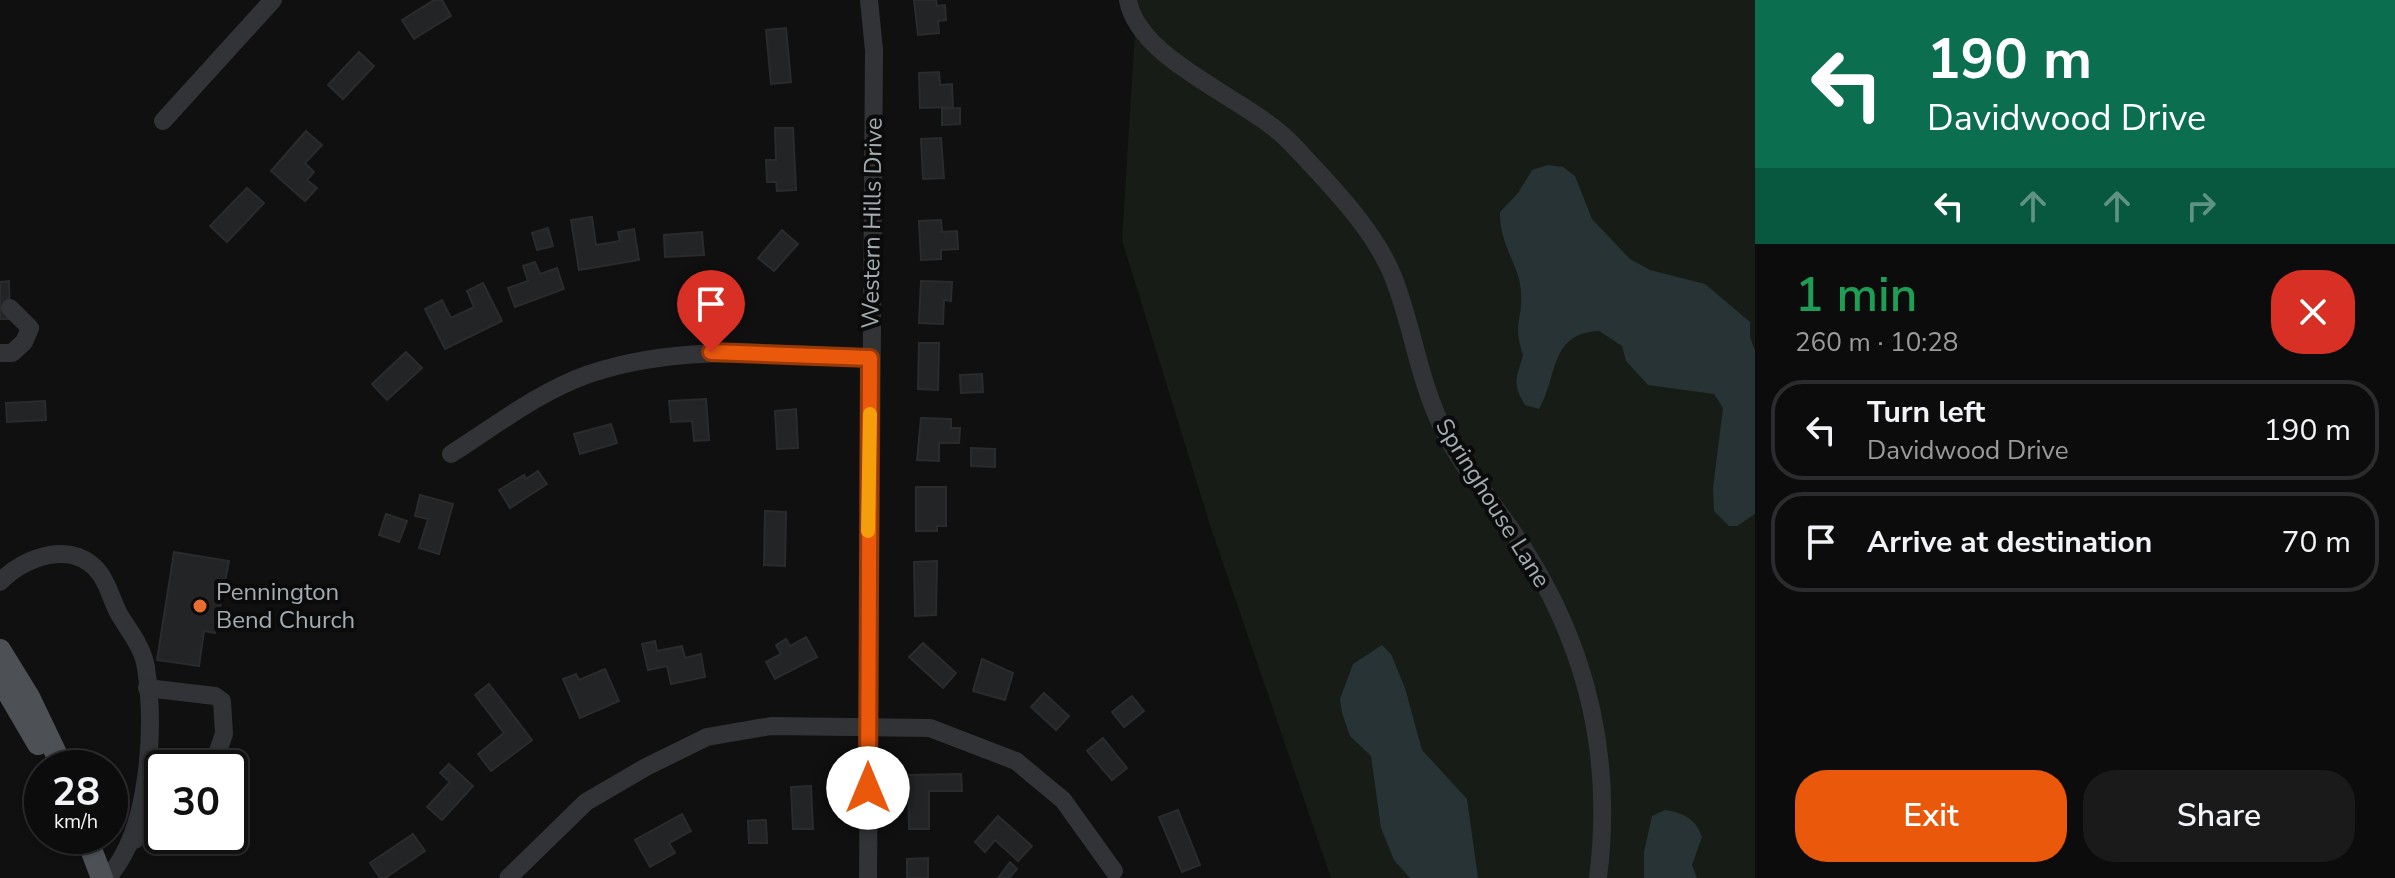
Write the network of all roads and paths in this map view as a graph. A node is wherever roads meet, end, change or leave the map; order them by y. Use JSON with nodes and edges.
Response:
{"nodes":[{"id":1,"x":273,"y":0,"type":"edge"},
{"id":2,"x":869,"y":0,"type":"edge"},
{"id":3,"x":1128,"y":0,"type":"edge"},
{"id":4,"x":163,"y":121,"type":"dead end"},
{"id":5,"x":10,"y":308,"type":"dead end"},
{"id":6,"x":0,"y":353,"type":"edge"},
{"id":7,"x":870,"y":358,"type":"junction"},
{"id":8,"x":451,"y":454,"type":"dead end"},
{"id":9,"x":0,"y":582,"type":"edge"},
{"id":10,"x":0,"y":650,"type":"edge"},
{"id":11,"x":0,"y":679,"type":"edge"},
{"id":12,"x":147,"y":688,"type":"junction"},
{"id":13,"x":868,"y":728,"type":"junction"},
{"id":14,"x":41,"y":750,"type":"edge"},
{"id":15,"x":55,"y":750,"type":"edge"},
{"id":16,"x":218,"y":750,"type":"edge"},
{"id":17,"x":144,"y":831,"type":"edge"},
{"id":18,"x":130,"y":845,"type":"junction"},
{"id":19,"x":94,"y":854,"type":"edge"},
{"id":20,"x":1114,"y":871,"type":"dead end"},
{"id":21,"x":105,"y":878,"type":"edge"},
{"id":22,"x":508,"y":878,"type":"edge"},
{"id":23,"x":868,"y":878,"type":"edge"},
{"id":24,"x":1598,"y":878,"type":"edge"}],
"edges":[{"from":1,"to":4,"type":"street"},
{"from":2,"to":7,"type":"street","name":"Western Hills Drive"},
{"from":3,"to":24,"type":"street","name":"Springhouse Lane"},
{"from":5,"to":6,"type":"street"},
{"from":7,"to":8,"type":"street"},
{"from":7,"to":13,"type":"street","name":"Western Hills Drive"},
{"from":9,"to":12,"type":"street"},
{"from":10,"to":15,"type":"main road"},
{"from":11,"to":14,"type":"main road"},
{"from":12,"to":16,"type":"street"},
{"from":12,"to":18,"type":"street"},
{"from":13,"to":20,"type":"street"},
{"from":13,"to":22,"type":"street"},
{"from":13,"to":23,"type":"street","name":"Western Hills Drive"},
{"from":17,"to":18,"type":"street"},
{"from":18,"to":21,"type":"street"},
{"from":19,"to":21,"type":"main road"}]}
